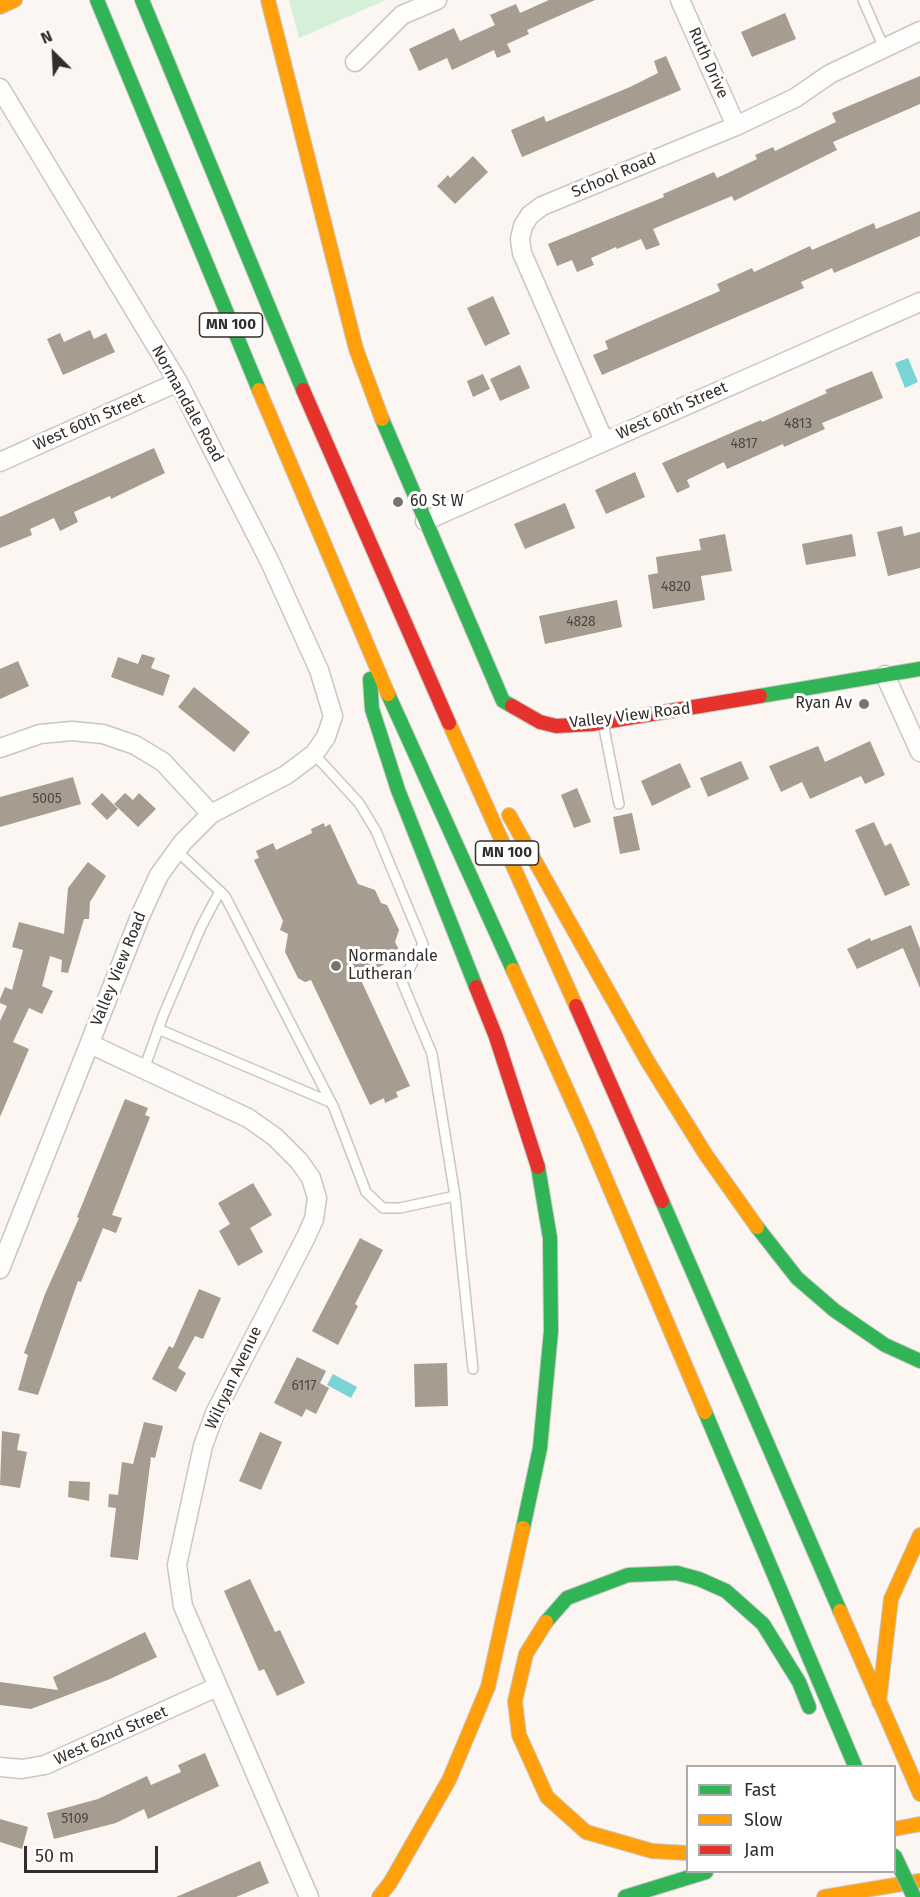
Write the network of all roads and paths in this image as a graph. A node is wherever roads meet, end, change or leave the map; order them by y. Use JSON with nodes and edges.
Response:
{"nodes":[{"id":1,"x":15,"y":0,"type":"edge"},
{"id":2,"x":97,"y":0,"type":"edge"},
{"id":3,"x":142,"y":0,"type":"edge"},
{"id":4,"x":268,"y":0,"type":"edge"},
{"id":5,"x":436,"y":0,"type":"edge"},
{"id":6,"x":680,"y":0,"type":"edge"},
{"id":7,"x":863,"y":0,"type":"edge"},
{"id":8,"x":0,"y":7,"type":"edge"},
{"id":9,"x":920,"y":31,"type":"edge"},
{"id":10,"x":884,"y":48,"type":"junction"},
{"id":11,"x":355,"y":63,"type":"dead end"},
{"id":12,"x":0,"y":88,"type":"edge"},
{"id":13,"x":736,"y":126,"type":"junction"},
{"id":14,"x":920,"y":302,"type":"edge"},
{"id":15,"x":178,"y":382,"type":"junction"},
{"id":16,"x":604,"y":441,"type":"junction"},
{"id":17,"x":0,"y":462,"type":"edge"},
{"id":18,"x":425,"y":521,"type":"junction"},
{"id":19,"x":367,"y":649,"type":"junction"},
{"id":20,"x":415,"y":651,"type":"junction"},
{"id":21,"x":920,"y":669,"type":"edge"},
{"id":22,"x":885,"y":675,"type":"junction"},
{"id":23,"x":603,"y":723,"type":"junction"},
{"id":24,"x":326,"y":737,"type":"joint"},
{"id":25,"x":0,"y":748,"type":"edge"},
{"id":26,"x":920,"y":752,"type":"edge"},
{"id":27,"x":314,"y":754,"type":"junction"},
{"id":28,"x":492,"y":786,"type":"dead end"},
{"id":29,"x":619,"y":804,"type":"dead end"},
{"id":30,"x":504,"y":806,"type":"dead end"},
{"id":31,"x":211,"y":814,"type":"junction"},
{"id":32,"x":177,"y":850,"type":"junction"},
{"id":33,"x":220,"y":891,"type":"junction"},
{"id":34,"x":158,"y":1029,"type":"junction"},
{"id":35,"x":90,"y":1044,"type":"junction"},
{"id":36,"x":144,"y":1070,"type":"junction"},
{"id":37,"x":330,"y":1102,"type":"junction"},
{"id":38,"x":455,"y":1196,"type":"junction"},
{"id":39,"x":7,"y":1234,"type":"edge"},
{"id":40,"x":0,"y":1269,"type":"edge"},
{"id":41,"x":920,"y":1361,"type":"edge"},
{"id":42,"x":474,"y":1369,"type":"dead end"},
{"id":43,"x":920,"y":1535,"type":"edge"},
{"id":44,"x":217,"y":1687,"type":"junction"},
{"id":45,"x":879,"y":1703,"type":"junction"},
{"id":46,"x":814,"y":1720,"type":"dead end"},
{"id":47,"x":829,"y":1738,"type":"dead end"},
{"id":48,"x":849,"y":1765,"type":"edge"},
{"id":49,"x":854,"y":1765,"type":"edge"},
{"id":50,"x":0,"y":1767,"type":"edge"},
{"id":51,"x":920,"y":1794,"type":"edge"},
{"id":52,"x":920,"y":1824,"type":"edge"},
{"id":53,"x":896,"y":1829,"type":"edge"},
{"id":54,"x":686,"y":1853,"type":"edge"},
{"id":55,"x":896,"y":1859,"type":"edge"},
{"id":56,"x":703,"y":1873,"type":"edge"},
{"id":57,"x":920,"y":1883,"type":"edge"},
{"id":58,"x":309,"y":1897,"type":"edge"},
{"id":59,"x":379,"y":1897,"type":"edge"},
{"id":60,"x":625,"y":1897,"type":"edge"},
{"id":61,"x":824,"y":1897,"type":"edge"},
{"id":62,"x":884,"y":1897,"type":"edge"},
{"id":63,"x":914,"y":1897,"type":"edge"}],
"edges":[{"from":1,"to":8,"type":"main road"},
{"from":2,"to":19,"type":"main road","number":"MN 100"},
{"from":3,"to":20,"type":"main road","number":"MN 100"},
{"from":4,"to":18,"type":"main road"},
{"from":5,"to":11,"type":"street"},
{"from":6,"to":13,"type":"street","name":"Ruth Drive"},
{"from":7,"to":10,"type":"lane"},
{"from":9,"to":10,"type":"street","name":"School Road"},
{"from":10,"to":13,"type":"street","name":"School Road"},
{"from":12,"to":15,"type":"street","name":"Normandale Road"},
{"from":13,"to":16,"type":"street","name":"School Road"},
{"from":14,"to":16,"type":"street","name":"West 60th Street"},
{"from":15,"to":17,"type":"street","name":"West 60th Street"},
{"from":15,"to":24,"type":"street","name":"Normandale Road"},
{"from":16,"to":18,"type":"street","name":"West 60th Street"},
{"from":18,"to":23,"type":"main road","name":"Valley View Road"},
{"from":19,"to":49,"type":"main road","number":"MN 100"},
{"from":19,"to":59,"type":"main road"},
{"from":20,"to":28,"type":"main road"},
{"from":20,"to":45,"type":"main road","number":"MN 100"},
{"from":21,"to":22,"type":"main road","name":"Valley View Road"},
{"from":22,"to":23,"type":"main road","name":"Valley View Road"},
{"from":22,"to":26,"type":"street"},
{"from":23,"to":29,"type":"lane"},
{"from":24,"to":27,"type":"street","name":"Valley View Road"},
{"from":25,"to":31,"type":"street"},
{"from":27,"to":31,"type":"street","name":"Valley View Road"},
{"from":27,"to":38,"type":"lane"},
{"from":30,"to":41,"type":"main road"},
{"from":31,"to":32,"type":"street","name":"Valley View Road"},
{"from":32,"to":33,"type":"lane"},
{"from":32,"to":35,"type":"street","name":"Valley View Road"},
{"from":33,"to":34,"type":"lane"},
{"from":33,"to":37,"type":"lane"},
{"from":34,"to":36,"type":"lane"},
{"from":34,"to":37,"type":"lane"},
{"from":35,"to":36,"type":"street","name":"Wilryan Avenue"},
{"from":35,"to":39,"type":"street","name":"Valley View Road"},
{"from":36,"to":44,"type":"street","name":"Wilryan Avenue"},
{"from":37,"to":38,"type":"lane"},
{"from":38,"to":42,"type":"lane"},
{"from":39,"to":40,"type":"street","name":"Valley View Road"},
{"from":43,"to":45,"type":"main road"},
{"from":44,"to":50,"type":"street","name":"West 62nd Street"},
{"from":44,"to":58,"type":"street","name":"Wilryan Avenue"},
{"from":45,"to":51,"type":"main road","number":"MN 100"},
{"from":46,"to":54,"type":"main road"},
{"from":47,"to":48,"type":"main road"},
{"from":52,"to":53,"type":"main road"},
{"from":55,"to":63,"type":"main road","bridge":true},
{"from":56,"to":60,"type":"main road"},
{"from":57,"to":61,"type":"main road"},
{"from":57,"to":62,"type":"main road"}]}
